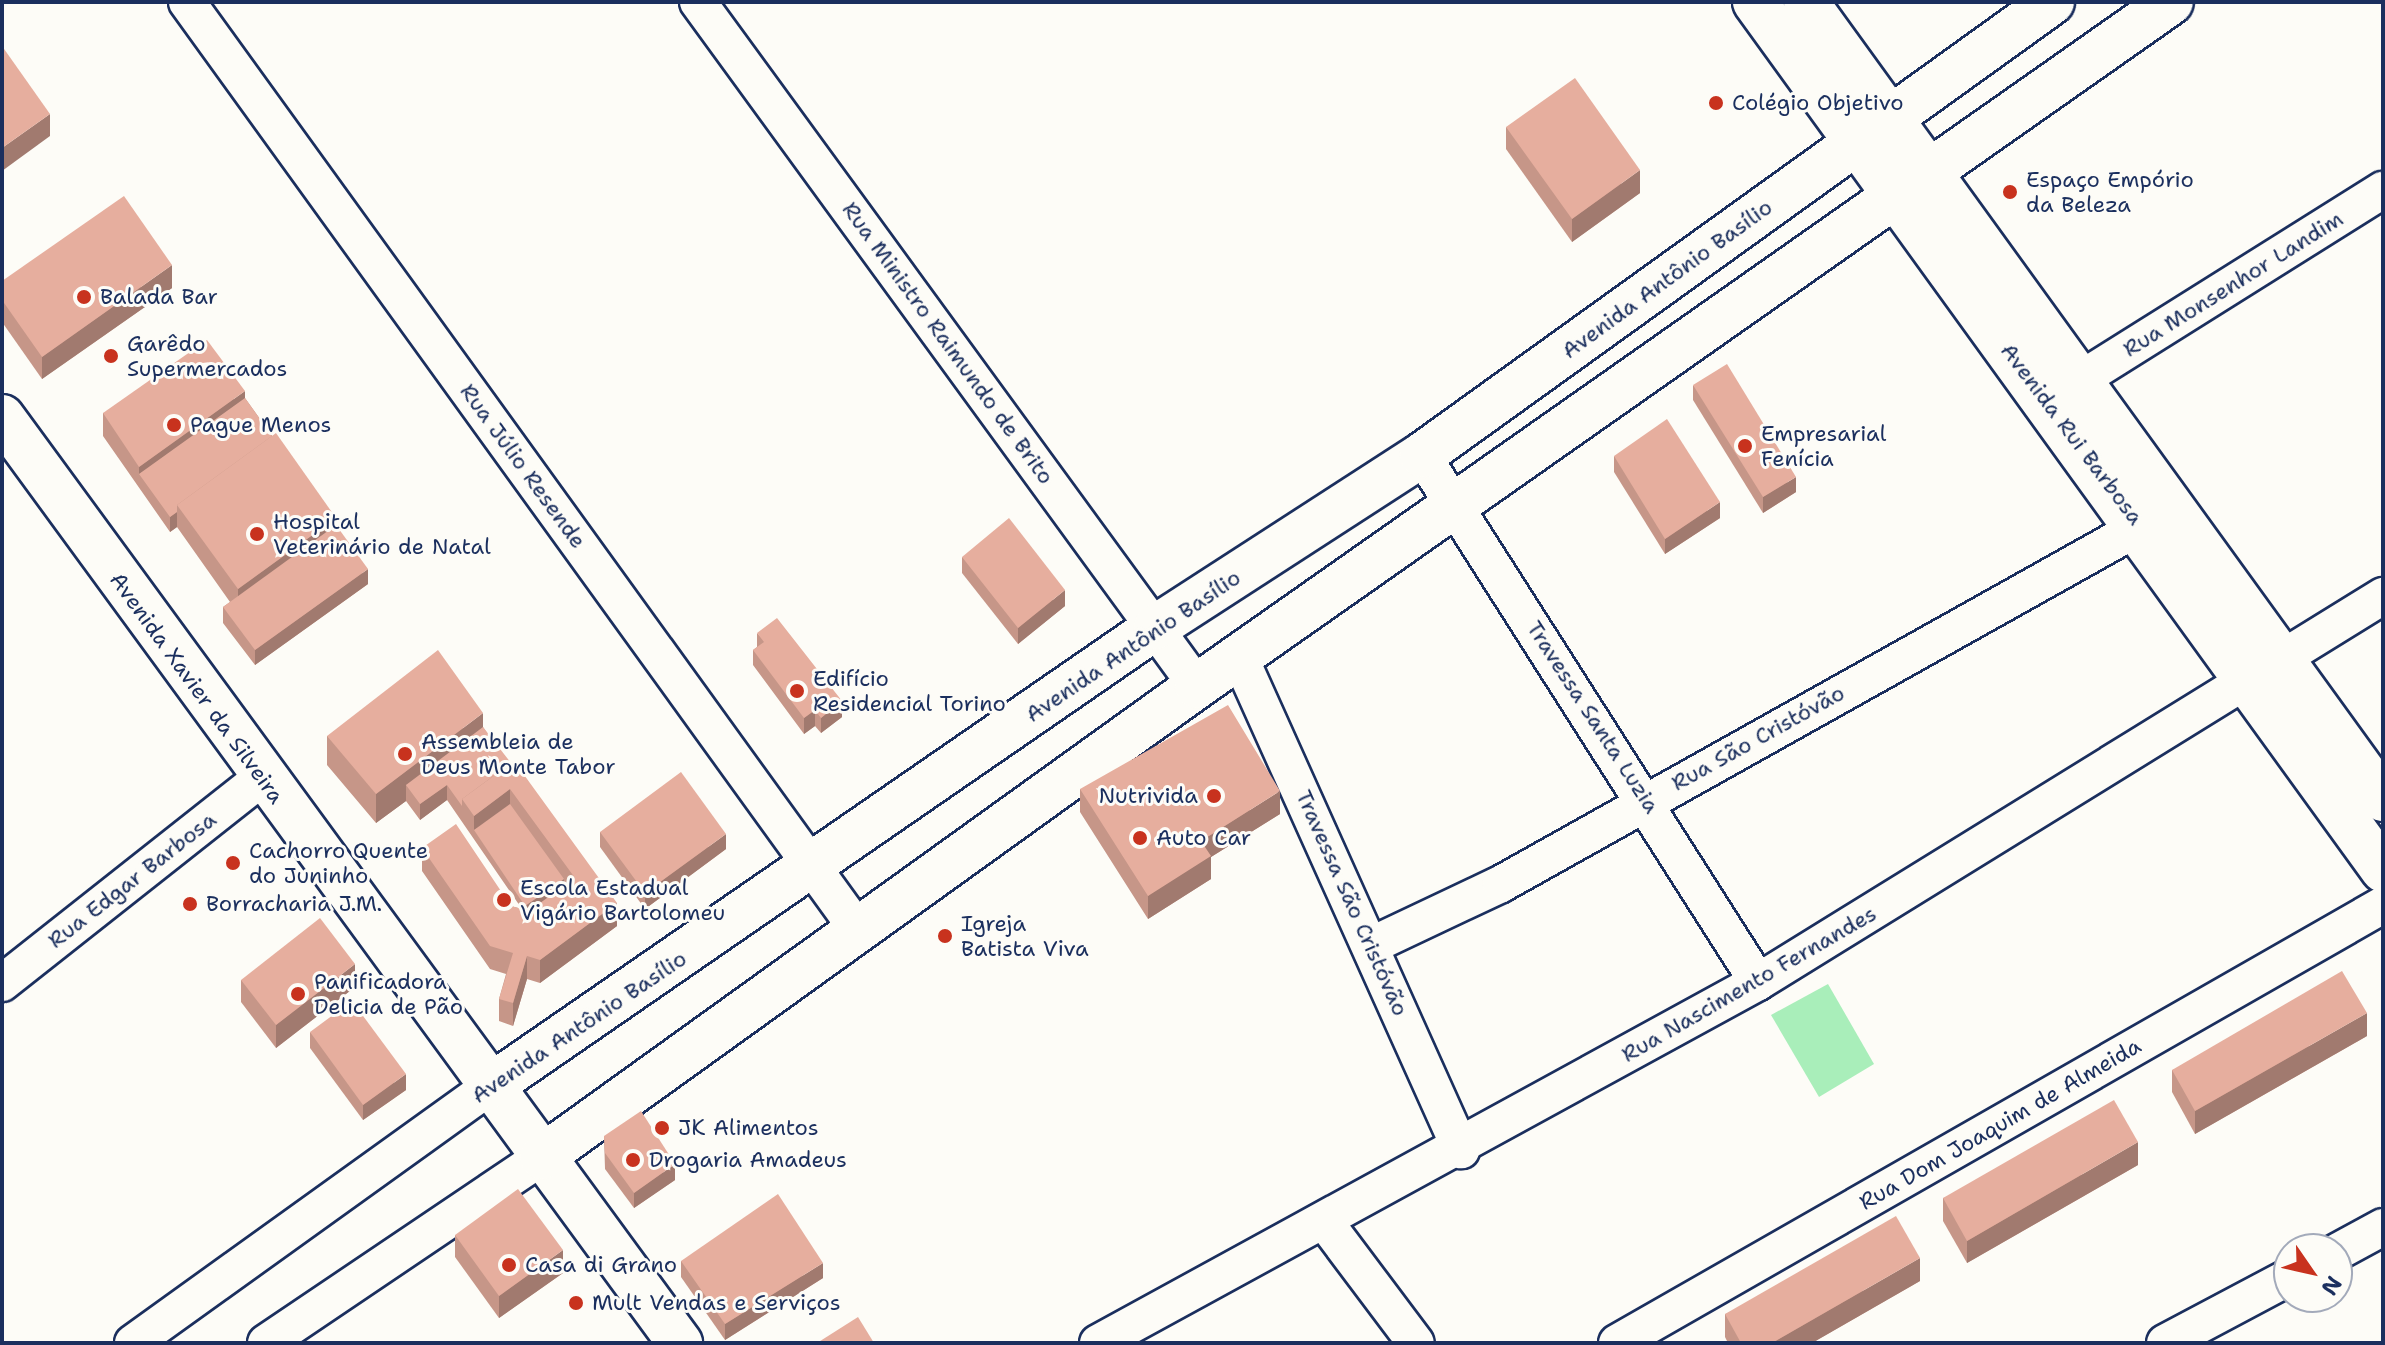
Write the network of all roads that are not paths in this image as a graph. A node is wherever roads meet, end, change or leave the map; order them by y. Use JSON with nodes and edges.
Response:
{"nodes":[{"id":1,"x":187,"y":2,"type":"edge"},
{"id":2,"x":698,"y":2,"type":"edge"},
{"id":3,"x":1755,"y":2,"type":"edge"},
{"id":4,"x":1806,"y":2,"type":"edge"},
{"id":5,"x":2052,"y":2,"type":"edge"},
{"id":6,"x":2171,"y":2,"type":"edge"},
{"id":7,"x":1891,"y":119,"type":"junction"},
{"id":8,"x":1856,"y":144,"type":"junction"},
{"id":9,"x":1932,"y":176,"type":"junction"},
{"id":10,"x":2383,"y":190,"type":"edge"},
{"id":11,"x":1895,"y":201,"type":"junction"},
{"id":12,"x":2083,"y":378,"type":"junction"},
{"id":13,"x":2,"y":417,"type":"edge"},
{"id":14,"x":1422,"y":455,"type":"junction"},
{"id":15,"x":1457,"y":506,"type":"junction"},
{"id":16,"x":2141,"y":526,"type":"junction"},
{"id":17,"x":2383,"y":596,"type":"edge"},
{"id":18,"x":1156,"y":627,"type":"junction"},
{"id":19,"x":1239,"y":656,"type":"junction"},
{"id":20,"x":2267,"y":670,"type":"junction"},
{"id":21,"x":1197,"y":686,"type":"junction"},
{"id":22,"x":262,"y":778,"type":"junction"},
{"id":23,"x":2383,"y":799,"type":"edge"},
{"id":24,"x":1646,"y":800,"type":"junction"},
{"id":25,"x":814,"y":869,"type":"junction"},
{"id":26,"x":2383,"y":870,"type":"edge"},
{"id":27,"x":2383,"y":905,"type":"edge"},
{"id":28,"x":858,"y":930,"type":"junction"},
{"id":29,"x":1372,"y":945,"type":"junction"},
{"id":30,"x":1758,"y":982,"type":"junction"},
{"id":31,"x":2,"y":983,"type":"edge"},
{"id":32,"x":489,"y":1087,"type":"junction"},
{"id":33,"x":1461,"y":1150,"type":"junction"},
{"id":34,"x":542,"y":1157,"type":"junction"},
{"id":35,"x":1325,"y":1222,"type":"junction"},
{"id":36,"x":2383,"y":1227,"type":"edge"},
{"id":37,"x":2353,"y":1243,"type":"edge"},
{"id":38,"x":2273,"y":1286,"type":"edge"},
{"id":39,"x":133,"y":1343,"type":"edge"},
{"id":40,"x":266,"y":1343,"type":"edge"},
{"id":41,"x":680,"y":1343,"type":"edge"},
{"id":42,"x":1098,"y":1343,"type":"edge"},
{"id":43,"x":1416,"y":1343,"type":"edge"},
{"id":44,"x":1617,"y":1343,"type":"edge"},
{"id":45,"x":2165,"y":1343,"type":"edge"}],
"edges":[{"from":1,"to":25,"type":"street","name":"Rua Júlio Resende"},
{"from":2,"to":18,"type":"street","name":"Rua Ministro Raimundo de Brito"},
{"from":3,"to":8,"type":"main road","name":"Avenida Rui Barbosa"},
{"from":4,"to":7,"type":"main road","name":"Avenida Rui Barbosa"},
{"from":5,"to":7,"type":"main road","name":"Avenida Antônio Basílio"},
{"from":6,"to":9,"type":"main road"},
{"from":7,"to":8,"type":"main road","name":"Avenida Antônio Basílio"},
{"from":7,"to":9,"type":"main road","name":"Avenida Rui Barbosa"},
{"from":8,"to":11,"type":"main road","name":"Avenida Rui Barbosa"},
{"from":8,"to":14,"type":"main road","name":"Avenida Antônio Basílio"},
{"from":9,"to":11,"type":"main road"},
{"from":9,"to":12,"type":"main road","name":"Avenida Rui Barbosa"},
{"from":10,"to":12,"type":"street","name":"Rua Monsenhor Landim"},
{"from":11,"to":15,"type":"main road"},
{"from":11,"to":16,"type":"main road","name":"Avenida Rui Barbosa"},
{"from":12,"to":20,"type":"main road","name":"Avenida Rui Barbosa"},
{"from":13,"to":22,"type":"main road","name":"Avenida Xavier da Silveira"},
{"from":14,"to":15,"type":"street","name":"Travessa Santa Luzia"},
{"from":14,"to":18,"type":"main road","name":"Avenida Antônio Basílio"},
{"from":15,"to":19,"type":"main road"},
{"from":15,"to":24,"type":"street","name":"Travessa Santa Luzia"},
{"from":16,"to":20,"type":"main road","name":"Avenida Rui Barbosa"},
{"from":16,"to":24,"type":"street","name":"Rua São Cristóvão"},
{"from":17,"to":20,"type":"street","name":"Rua Nascimento Fernandes"},
{"from":18,"to":21,"type":"street","name":"Rua Ministro Raimundo de Brito"},
{"from":18,"to":25,"type":"main road","name":"Avenida Antônio Basílio"},
{"from":19,"to":21,"type":"main road"},
{"from":19,"to":29,"type":"street","name":"Travessa São Cristóvão"},
{"from":20,"to":23,"type":"main road","name":"Avenida Rui Barbosa"},
{"from":20,"to":26,"type":"main road","name":"Avenida Rui Barbosa"},
{"from":20,"to":30,"type":"street","name":"Rua Nascimento Fernandes"},
{"from":21,"to":28,"type":"main road"},
{"from":22,"to":31,"type":"street","name":"Rua Edgar Barbosa"},
{"from":22,"to":32,"type":"main road","name":"Avenida Xavier da Silveira"},
{"from":24,"to":29,"type":"street","name":"Rua São Cristóvão"},
{"from":24,"to":30,"type":"street","name":"Travessa Santa Luzia"},
{"from":25,"to":28,"type":"street","name":"Rua Júlio Resende"},
{"from":25,"to":32,"type":"main road","name":"Avenida Antônio Basílio"},
{"from":27,"to":44,"type":"street","name":"Rua Dom Joaquim de Almeida"},
{"from":28,"to":34,"type":"main road"},
{"from":29,"to":33,"type":"street","name":"Travessa São Cristóvão"},
{"from":30,"to":33,"type":"street","name":"Rua Nascimento Fernandes"},
{"from":32,"to":34,"type":"main road","name":"Avenida Xavier da Silveira"},
{"from":32,"to":39,"type":"street","name":"Avenida Antônio Basílio"},
{"from":33,"to":35,"type":"street","name":"Rua Nascimento Fernandes"},
{"from":34,"to":40,"type":"street"},
{"from":34,"to":41,"type":"main road","name":"Avenida Xavier da Silveira"},
{"from":35,"to":42,"type":"street","name":"Rua Nascimento Fernandes"},
{"from":35,"to":43,"type":"street"},
{"from":36,"to":37,"type":"street"},
{"from":38,"to":45,"type":"street"}]}
